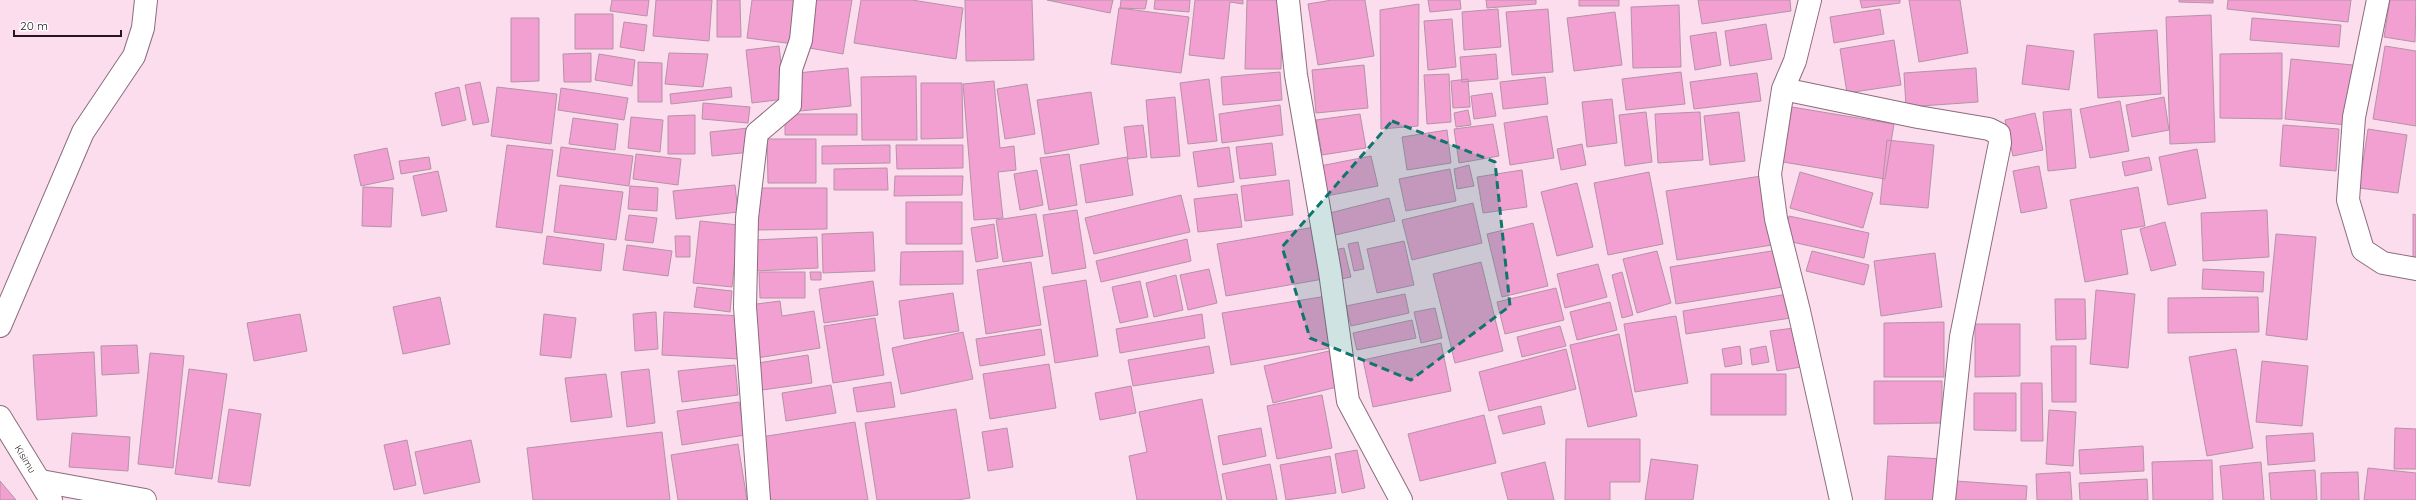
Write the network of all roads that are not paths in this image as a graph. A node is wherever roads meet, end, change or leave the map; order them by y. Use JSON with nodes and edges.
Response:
{"nodes":[{"id":1,"x":146,"y":0,"type":"edge"},
{"id":2,"x":805,"y":0,"type":"edge"},
{"id":3,"x":1288,"y":0,"type":"edge"},
{"id":4,"x":1810,"y":0,"type":"edge"},
{"id":5,"x":2378,"y":0,"type":"edge"},
{"id":6,"x":1783,"y":89,"type":"junction"},
{"id":7,"x":2416,"y":269,"type":"edge"},
{"id":8,"x":0,"y":326,"type":"edge"},
{"id":9,"x":0,"y":417,"type":"edge"},
{"id":10,"x":41,"y":481,"type":"junction"},
{"id":11,"x":51,"y":500,"type":"edge"},
{"id":12,"x":145,"y":500,"type":"edge"},
{"id":13,"x":760,"y":500,"type":"edge"},
{"id":14,"x":1401,"y":500,"type":"edge"},
{"id":15,"x":1841,"y":500,"type":"edge"},
{"id":16,"x":1944,"y":500,"type":"edge"}],
"edges":[{"from":1,"to":8,"type":"street"},
{"from":2,"to":13,"type":"street"},
{"from":3,"to":14,"type":"street"},
{"from":4,"to":6,"type":"street"},
{"from":5,"to":7,"type":"street"},
{"from":6,"to":15,"type":"street"},
{"from":6,"to":16,"type":"street"},
{"from":9,"to":10,"type":"street","name":"Kisimu"},
{"from":10,"to":11,"type":"street","name":"Kisimu"},
{"from":10,"to":12,"type":"street"}]}
